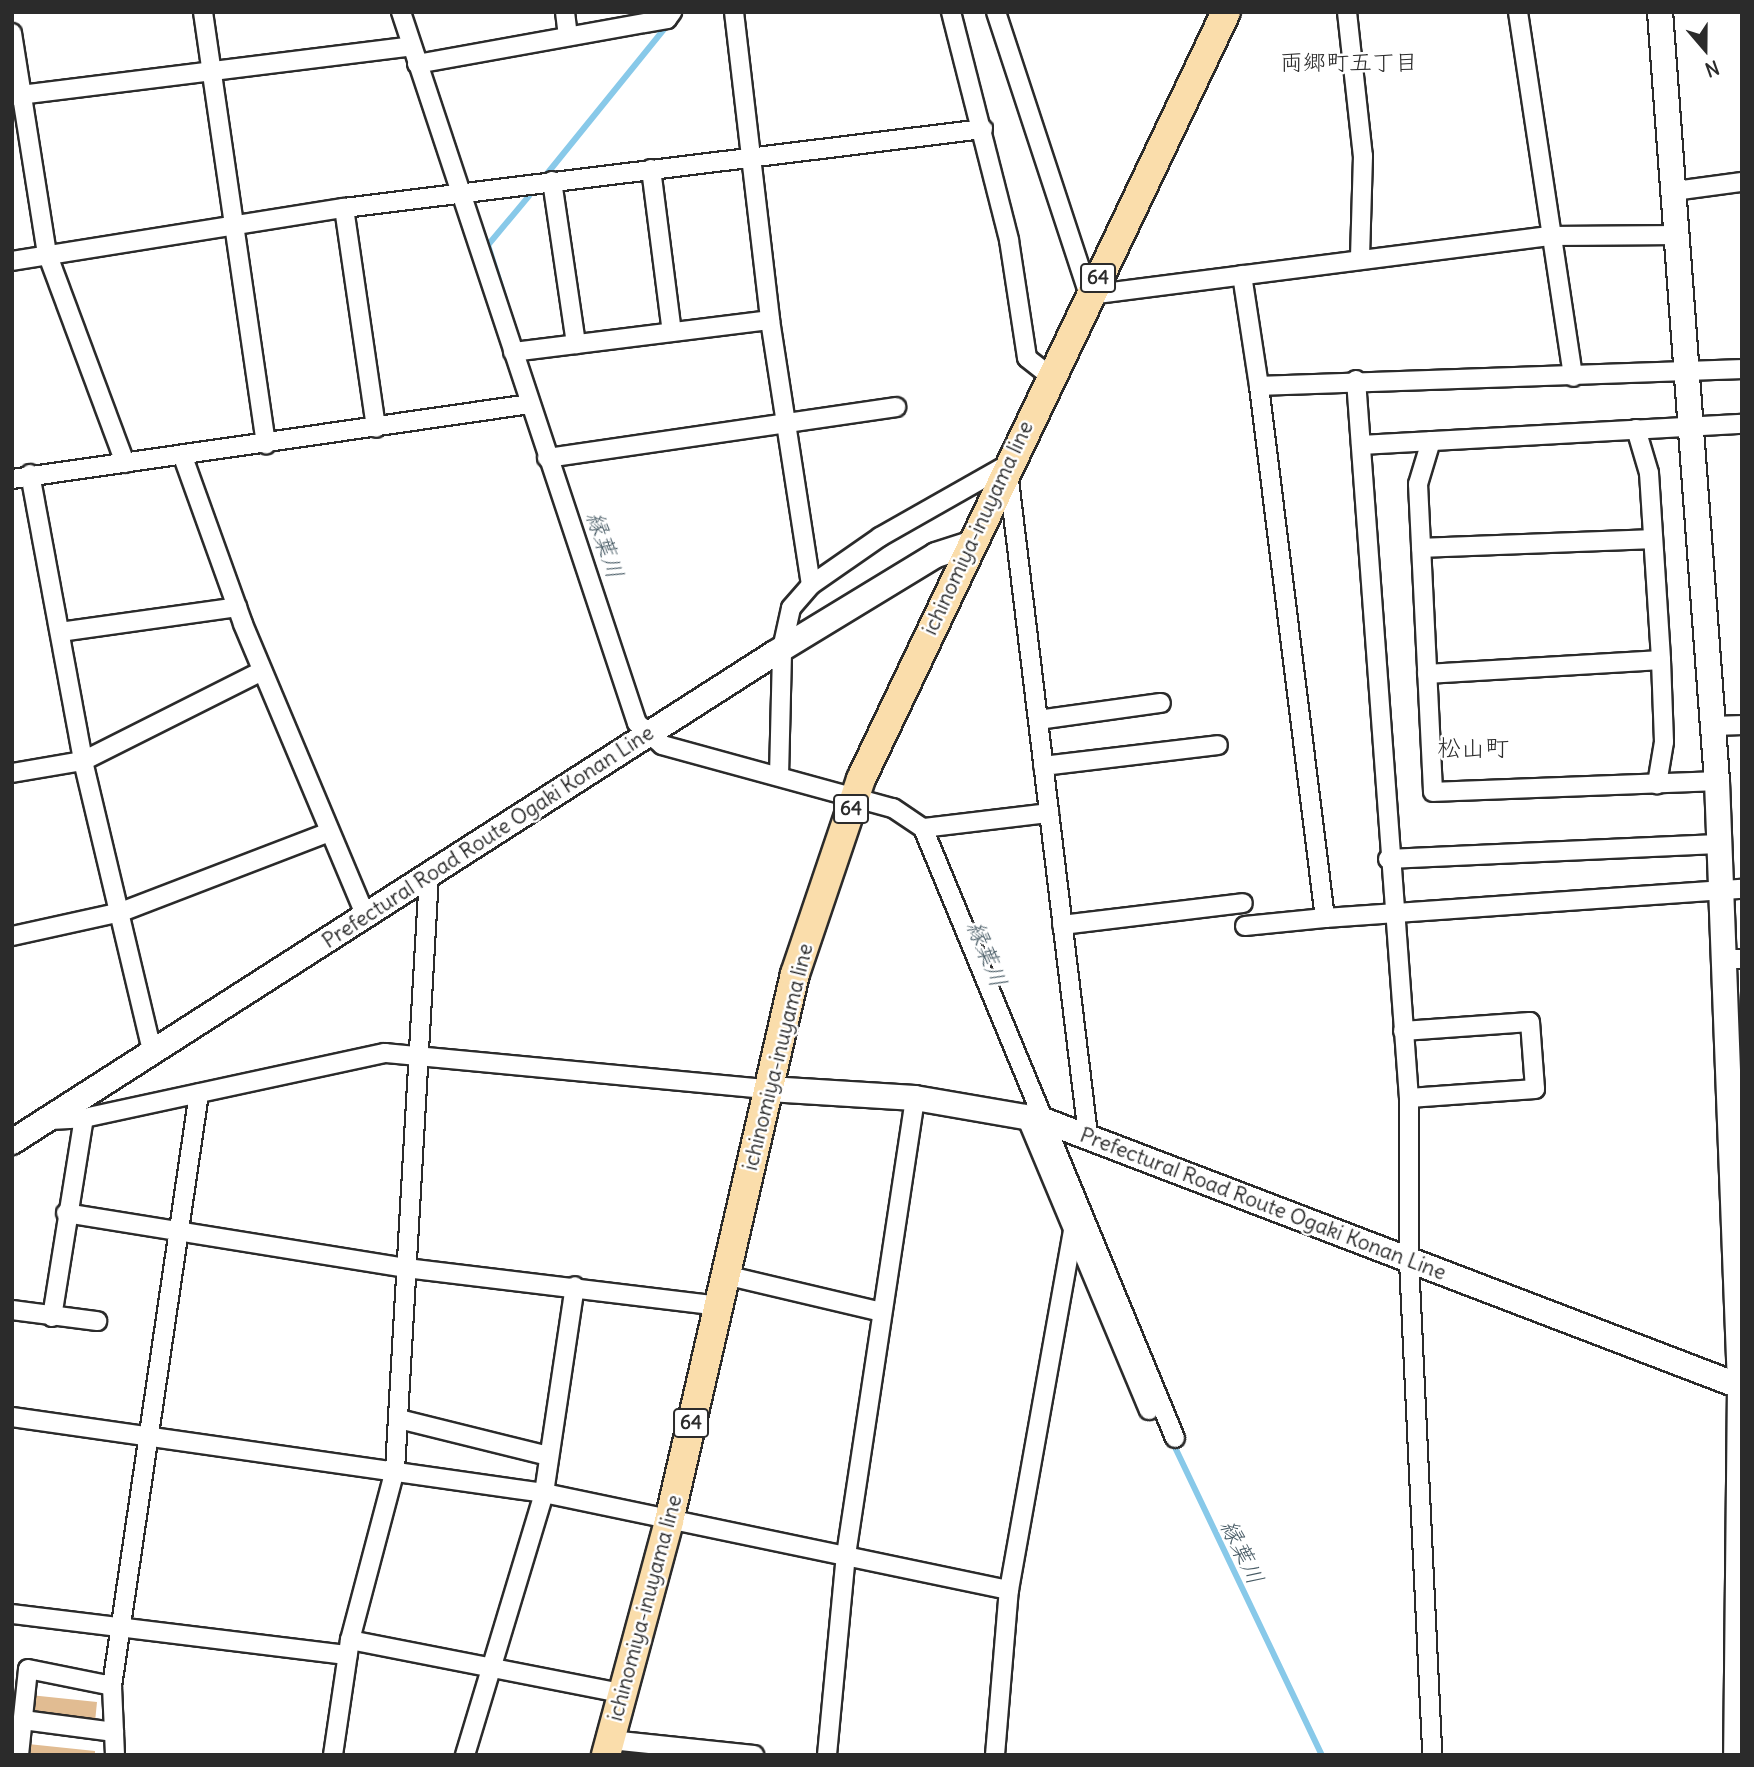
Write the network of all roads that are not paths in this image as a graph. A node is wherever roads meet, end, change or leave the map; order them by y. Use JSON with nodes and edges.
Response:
{"nodes":[{"id":1,"x":203,"y":12,"type":"edge"},
{"id":2,"x":401,"y":12,"type":"edge"},
{"id":3,"x":565,"y":12,"type":"edge"},
{"id":4,"x":672,"y":12,"type":"edge"},
{"id":5,"x":734,"y":12,"type":"edge"},
{"id":6,"x":951,"y":12,"type":"edge"},
{"id":7,"x":996,"y":12,"type":"edge"},
{"id":8,"x":1226,"y":12,"type":"edge"},
{"id":9,"x":1347,"y":12,"type":"edge"},
{"id":10,"x":1518,"y":12,"type":"edge"},
{"id":11,"x":1660,"y":12,"type":"edge"},
{"id":12,"x":12,"y":33,"type":"edge"},
{"id":13,"x":568,"y":36,"type":"junction"},
{"id":14,"x":411,"y":46,"type":"junction"},
{"id":15,"x":417,"y":64,"type":"junction"},
{"id":16,"x":212,"y":71,"type":"junction"},
{"id":17,"x":17,"y":96,"type":"edge"},
{"id":18,"x":983,"y":129,"type":"junction"},
{"id":19,"x":752,"y":156,"type":"junction"},
{"id":20,"x":651,"y":169,"type":"junction"},
{"id":21,"x":552,"y":181,"type":"junction"},
{"id":22,"x":1742,"y":181,"type":"edge"},
{"id":23,"x":1675,"y":191,"type":"junction"},
{"id":24,"x":461,"y":192,"type":"junction"},
{"id":25,"x":344,"y":208,"type":"junction"},
{"id":26,"x":233,"y":223,"type":"junction"},
{"id":27,"x":1678,"y":235,"type":"junction"},
{"id":28,"x":1547,"y":236,"type":"junction"},
{"id":29,"x":47,"y":253,"type":"junction"},
{"id":30,"x":1360,"y":259,"type":"junction"},
{"id":31,"x":12,"y":261,"type":"edge"},
{"id":32,"x":1242,"y":275,"type":"junction"},
{"id":33,"x":1090,"y":295,"type":"junction"},
{"id":34,"x":770,"y":320,"type":"junction"},
{"id":35,"x":672,"y":332,"type":"junction"},
{"id":36,"x":576,"y":344,"type":"junction"},
{"id":37,"x":513,"y":352,"type":"junction"},
{"id":38,"x":1742,"y":369,"type":"edge"},
{"id":39,"x":1689,"y":372,"type":"junction"},
{"id":40,"x":1050,"y":376,"type":"junction"},
{"id":41,"x":1573,"y":377,"type":"junction"},
{"id":42,"x":1356,"y":380,"type":"junction"},
{"id":43,"x":1259,"y":386,"type":"junction"},
{"id":44,"x":530,"y":404,"type":"junction"},
{"id":45,"x":897,"y":407,"type":"dead end"},
{"id":46,"x":785,"y":422,"type":"junction"},
{"id":47,"x":1742,"y":424,"type":"edge"},
{"id":48,"x":1693,"y":426,"type":"junction"},
{"id":49,"x":376,"y":428,"type":"junction"},
{"id":50,"x":1636,"y":429,"type":"junction"},
{"id":51,"x":1431,"y":441,"type":"junction"},
{"id":52,"x":266,"y":444,"type":"junction"},
{"id":53,"x":1361,"y":445,"type":"junction"},
{"id":54,"x":183,"y":457,"type":"junction"},
{"id":55,"x":547,"y":458,"type":"junction"},
{"id":56,"x":125,"y":463,"type":"junction"},
{"id":57,"x":1009,"y":466,"type":"junction"},
{"id":58,"x":30,"y":474,"type":"junction"},
{"id":59,"x":12,"y":479,"type":"edge"},
{"id":60,"x":1653,"y":539,"type":"junction"},
{"id":61,"x":970,"y":544,"type":"junction"},
{"id":62,"x":1421,"y":548,"type":"junction"},
{"id":63,"x":811,"y":585,"type":"junction"},
{"id":64,"x":237,"y":607,"type":"junction"},
{"id":65,"x":60,"y":632,"type":"junction"},
{"id":66,"x":782,"y":649,"type":"junction"},
{"id":67,"x":1661,"y":660,"type":"junction"},
{"id":68,"x":262,"y":671,"type":"junction"},
{"id":69,"x":1427,"y":674,"type":"junction"},
{"id":70,"x":1161,"y":703,"type":"dead end"},
{"id":71,"x":1038,"y":720,"type":"junction"},
{"id":72,"x":1742,"y":725,"type":"edge"},
{"id":73,"x":1714,"y":726,"type":"junction"},
{"id":74,"x":647,"y":735,"type":"junction"},
{"id":75,"x":1218,"y":745,"type":"dead end"},
{"id":76,"x":83,"y":761,"type":"junction"},
{"id":77,"x":1044,"y":766,"type":"junction"},
{"id":78,"x":12,"y":774,"type":"edge"},
{"id":79,"x":779,"y":776,"type":"junction"},
{"id":80,"x":1717,"y":781,"type":"junction"},
{"id":81,"x":1657,"y":784,"type":"junction"},
{"id":82,"x":855,"y":797,"type":"junction"},
{"id":83,"x":1049,"y":813,"type":"junction"},
{"id":84,"x":923,"y":828,"type":"junction"},
{"id":85,"x":329,"y":832,"type":"junction"},
{"id":86,"x":1718,"y":844,"type":"junction"},
{"id":87,"x":1388,"y":859,"type":"junction"},
{"id":88,"x":429,"y":874,"type":"junction"},
{"id":89,"x":1731,"y":889,"type":"edge"},
{"id":90,"x":1243,"y":903,"type":"dead end"},
{"id":91,"x":121,"y":912,"type":"junction"},
{"id":92,"x":1391,"y":912,"type":"junction"},
{"id":93,"x":366,"y":916,"type":"junction"},
{"id":94,"x":1325,"y":918,"type":"junction"},
{"id":95,"x":1062,"y":925,"type":"junction"},
{"id":96,"x":1245,"y":926,"type":"dead end"},
{"id":97,"x":12,"y":936,"type":"edge"},
{"id":98,"x":1732,"y":959,"type":"edge"},
{"id":99,"x":1733,"y":1011,"type":"edge"},
{"id":100,"x":1403,"y":1031,"type":"junction"},
{"id":101,"x":152,"y":1051,"type":"junction"},
{"id":102,"x":419,"y":1058,"type":"junction"},
{"id":103,"x":769,"y":1089,"type":"junction"},
{"id":104,"x":199,"y":1093,"type":"junction"},
{"id":105,"x":915,"y":1098,"type":"junction"},
{"id":106,"x":1409,"y":1098,"type":"junction"},
{"id":107,"x":1034,"y":1117,"type":"junction"},
{"id":108,"x":85,"y":1118,"type":"junction"},
{"id":109,"x":48,"y":1120,"type":"junction"},
{"id":110,"x":1088,"y":1135,"type":"junction"},
{"id":111,"x":12,"y":1142,"type":"edge"},
{"id":112,"x":66,"y":1213,"type":"junction"},
{"id":113,"x":179,"y":1231,"type":"junction"},
{"id":114,"x":1082,"y":1234,"type":"junction"},
{"id":115,"x":1738,"y":1257,"type":"edge"},
{"id":116,"x":1409,"y":1261,"type":"junction"},
{"id":117,"x":406,"y":1268,"type":"junction"},
{"id":118,"x":725,"y":1275,"type":"junction"},
{"id":119,"x":575,"y":1286,"type":"junction"},
{"id":120,"x":718,"y":1306,"type":"junction"},
{"id":121,"x":12,"y":1310,"type":"edge"},
{"id":122,"x":881,"y":1312,"type":"junction"},
{"id":123,"x":52,"y":1317,"type":"junction"},
{"id":124,"x":97,"y":1321,"type":"dead end"},
{"id":125,"x":1130,"y":1348,"type":"junction"},
{"id":126,"x":1741,"y":1386,"type":"edge"},
{"id":127,"x":1149,"y":1410,"type":"dead end"},
{"id":128,"x":12,"y":1416,"type":"edge"},
{"id":129,"x":399,"y":1419,"type":"junction"},
{"id":130,"x":153,"y":1434,"type":"junction"},
{"id":131,"x":1175,"y":1438,"type":"dead end"},
{"id":132,"x":549,"y":1457,"type":"junction"},
{"id":133,"x":395,"y":1470,"type":"junction"},
{"id":134,"x":544,"y":1493,"type":"junction"},
{"id":135,"x":669,"y":1521,"type":"junction"},
{"id":136,"x":846,"y":1555,"type":"junction"},
{"id":137,"x":1009,"y":1590,"type":"junction"},
{"id":138,"x":12,"y":1614,"type":"edge"},
{"id":139,"x":120,"y":1632,"type":"junction"},
{"id":140,"x":349,"y":1648,"type":"junction"},
{"id":141,"x":492,"y":1668,"type":"junction"},
{"id":142,"x":113,"y":1686,"type":"junction"},
{"id":143,"x":624,"y":1694,"type":"junction"},
{"id":144,"x":23,"y":1720,"type":"junction"},
{"id":145,"x":114,"y":1731,"type":"junction"},
{"id":146,"x":608,"y":1747,"type":"edge"},
{"id":147,"x":19,"y":1755,"type":"edge"},
{"id":148,"x":115,"y":1755,"type":"edge"},
{"id":149,"x":333,"y":1755,"type":"edge"},
{"id":150,"x":465,"y":1755,"type":"edge"},
{"id":151,"x":754,"y":1755,"type":"edge"},
{"id":152,"x":827,"y":1755,"type":"edge"},
{"id":153,"x":995,"y":1755,"type":"edge"},
{"id":154,"x":1432,"y":1755,"type":"edge"},
{"id":155,"x":1735,"y":1755,"type":"edge"}],
"edges":[{"from":1,"to":16,"type":"street"},
{"from":2,"to":14,"type":"street"},
{"from":3,"to":13,"type":"street"},
{"from":4,"to":13,"type":"street"},
{"from":5,"to":19,"type":"street"},
{"from":6,"to":18,"type":"street"},
{"from":7,"to":33,"type":"street"},
{"from":8,"to":33,"type":"main road","name":"ichinomiya-inuyama line","number":"64"},
{"from":9,"to":30,"type":"street"},
{"from":10,"to":28,"type":"street"},
{"from":11,"to":23,"type":"main road"},
{"from":12,"to":17,"type":"street"},
{"from":13,"to":15,"type":"street"},
{"from":14,"to":15,"type":"street"},
{"from":14,"to":16,"type":"street"},
{"from":15,"to":24,"type":"street"},
{"from":16,"to":17,"type":"street"},
{"from":16,"to":26,"type":"street"},
{"from":17,"to":29,"type":"street"},
{"from":18,"to":19,"type":"street"},
{"from":18,"to":40,"type":"street"},
{"from":19,"to":20,"type":"street"},
{"from":19,"to":34,"type":"street"},
{"from":20,"to":21,"type":"street"},
{"from":20,"to":35,"type":"street"},
{"from":21,"to":24,"type":"street"},
{"from":21,"to":36,"type":"street"},
{"from":22,"to":23,"type":"street"},
{"from":23,"to":27,"type":"main road"},
{"from":24,"to":25,"type":"street"},
{"from":24,"to":37,"type":"street"},
{"from":25,"to":26,"type":"street"},
{"from":25,"to":49,"type":"street"},
{"from":26,"to":29,"type":"street"},
{"from":26,"to":52,"type":"street"},
{"from":27,"to":28,"type":"street"},
{"from":27,"to":39,"type":"main road"},
{"from":28,"to":30,"type":"street"},
{"from":28,"to":41,"type":"street"},
{"from":29,"to":31,"type":"street"},
{"from":29,"to":56,"type":"street"},
{"from":30,"to":32,"type":"street"},
{"from":32,"to":33,"type":"street"},
{"from":32,"to":43,"type":"street"},
{"from":33,"to":40,"type":"main road","name":"ichinomiya-inuyama line","number":"64"},
{"from":34,"to":35,"type":"street"},
{"from":34,"to":46,"type":"street"},
{"from":35,"to":36,"type":"street"},
{"from":36,"to":37,"type":"street"},
{"from":37,"to":44,"type":"street"},
{"from":38,"to":39,"type":"street"},
{"from":39,"to":41,"type":"street"},
{"from":39,"to":48,"type":"main road"},
{"from":40,"to":57,"type":"main road","name":"ichinomiya-inuyama line","number":"64"},
{"from":41,"to":42,"type":"street"},
{"from":42,"to":43,"type":"street"},
{"from":42,"to":53,"type":"street"},
{"from":43,"to":94,"type":"street"},
{"from":44,"to":49,"type":"street"},
{"from":44,"to":55,"type":"street"},
{"from":45,"to":46,"type":"street"},
{"from":46,"to":55,"type":"street"},
{"from":46,"to":63,"type":"street"},
{"from":47,"to":48,"type":"street"},
{"from":48,"to":50,"type":"street"},
{"from":48,"to":73,"type":"main road"},
{"from":49,"to":52,"type":"street"},
{"from":50,"to":51,"type":"street"},
{"from":50,"to":60,"type":"street"},
{"from":51,"to":53,"type":"street"},
{"from":51,"to":62,"type":"street"},
{"from":52,"to":54,"type":"street"},
{"from":53,"to":87,"type":"street"},
{"from":54,"to":56,"type":"street"},
{"from":54,"to":64,"type":"street"},
{"from":55,"to":74,"type":"street"},
{"from":56,"to":58,"type":"street"},
{"from":57,"to":61,"type":"main road","name":"ichinomiya-inuyama line","number":"64"},
{"from":57,"to":63,"type":"street"},
{"from":57,"to":71,"type":"street"},
{"from":58,"to":59,"type":"street"},
{"from":58,"to":65,"type":"street"},
{"from":60,"to":62,"type":"street"},
{"from":60,"to":67,"type":"street"},
{"from":61,"to":66,"type":"main road","name":"Prefectural Road Route Ogaki Konan Line"},
{"from":61,"to":82,"type":"main road","name":"ichinomiya-inuyama line","number":"64"},
{"from":62,"to":69,"type":"street"},
{"from":63,"to":66,"type":"street"},
{"from":64,"to":65,"type":"street"},
{"from":64,"to":68,"type":"street"},
{"from":65,"to":76,"type":"street"},
{"from":66,"to":74,"type":"main road","name":"Prefectural Road Route Ogaki Konan Line"},
{"from":66,"to":79,"type":"street"},
{"from":67,"to":69,"type":"street"},
{"from":67,"to":81,"type":"street"},
{"from":68,"to":76,"type":"street"},
{"from":68,"to":85,"type":"street"},
{"from":69,"to":81,"type":"street"},
{"from":70,"to":71,"type":"street"},
{"from":71,"to":77,"type":"street"},
{"from":72,"to":73,"type":"street"},
{"from":73,"to":80,"type":"main road"},
{"from":74,"to":79,"type":"street"},
{"from":74,"to":88,"type":"main road","name":"Prefectural Road Route Ogaki Konan Line"},
{"from":75,"to":77,"type":"street"},
{"from":76,"to":78,"type":"street"},
{"from":76,"to":91,"type":"street"},
{"from":77,"to":83,"type":"street"},
{"from":79,"to":82,"type":"street"},
{"from":80,"to":81,"type":"street"},
{"from":80,"to":86,"type":"main road"},
{"from":82,"to":84,"type":"street"},
{"from":82,"to":103,"type":"main road","name":"ichinomiya-inuyama line","number":"64"},
{"from":83,"to":84,"type":"street"},
{"from":83,"to":95,"type":"street"},
{"from":84,"to":107,"type":"street"},
{"from":85,"to":91,"type":"street"},
{"from":85,"to":93,"type":"street"},
{"from":86,"to":87,"type":"street"},
{"from":86,"to":89,"type":"main road"},
{"from":87,"to":92,"type":"street"},
{"from":88,"to":93,"type":"main road","name":"Prefectural Road Route Ogaki Konan Line"},
{"from":88,"to":102,"type":"street"},
{"from":89,"to":92,"type":"street"},
{"from":89,"to":98,"type":"main road"},
{"from":90,"to":95,"type":"street"},
{"from":91,"to":97,"type":"street"},
{"from":91,"to":101,"type":"street"},
{"from":92,"to":94,"type":"street"},
{"from":92,"to":100,"type":"street"},
{"from":93,"to":101,"type":"main road","name":"Prefectural Road Route Ogaki Konan Line"},
{"from":94,"to":96,"type":"street"},
{"from":95,"to":110,"type":"street"},
{"from":98,"to":99,"type":"main road"},
{"from":99,"to":115,"type":"main road"},
{"from":100,"to":106,"type":"street"},
{"from":100,"to":106,"type":"street"},
{"from":101,"to":109,"type":"main road","name":"Prefectural Road Route Ogaki Konan Line"},
{"from":102,"to":103,"type":"street"},
{"from":102,"to":104,"type":"street"},
{"from":102,"to":117,"type":"street"},
{"from":103,"to":105,"type":"main road","name":"Prefectural Road Route Ogaki Konan Line"},
{"from":103,"to":118,"type":"main road","name":"ichinomiya-inuyama line","number":"64"},
{"from":104,"to":108,"type":"street"},
{"from":104,"to":113,"type":"street"},
{"from":105,"to":107,"type":"main road","name":"Prefectural Road Route Ogaki Konan Line"},
{"from":105,"to":122,"type":"street"},
{"from":106,"to":116,"type":"street"},
{"from":107,"to":110,"type":"main road","name":"Prefectural Road Route Ogaki Konan Line"},
{"from":107,"to":114,"type":"street"},
{"from":108,"to":109,"type":"street"},
{"from":108,"to":112,"type":"street"},
{"from":109,"to":111,"type":"main road","name":"Prefectural Road Route Ogaki Konan Line"},
{"from":110,"to":116,"type":"main road","name":"Prefectural Road Route Ogaki Konan Line"},
{"from":112,"to":113,"type":"street"},
{"from":112,"to":123,"type":"street"},
{"from":113,"to":117,"type":"street"},
{"from":113,"to":130,"type":"street"},
{"from":114,"to":125,"type":"street"},
{"from":114,"to":137,"type":"street"},
{"from":115,"to":126,"type":"main road"},
{"from":116,"to":126,"type":"main road","name":"Prefectural Road Route Ogaki Konan Line"},
{"from":116,"to":154,"type":"street"},
{"from":117,"to":119,"type":"street"},
{"from":117,"to":129,"type":"street"},
{"from":118,"to":120,"type":"main road","name":"ichinomiya-inuyama line","number":"64"},
{"from":118,"to":122,"type":"street"},
{"from":119,"to":120,"type":"street"},
{"from":119,"to":132,"type":"street"},
{"from":120,"to":135,"type":"main road","name":"ichinomiya-inuyama line","number":"64"},
{"from":121,"to":123,"type":"street"},
{"from":122,"to":136,"type":"street"},
{"from":123,"to":124,"type":"street"},
{"from":125,"to":127,"type":"street"},
{"from":125,"to":131,"type":"street"},
{"from":126,"to":155,"type":"main road"},
{"from":128,"to":130,"type":"street"},
{"from":129,"to":132,"type":"street"},
{"from":129,"to":133,"type":"street"},
{"from":130,"to":133,"type":"street"},
{"from":130,"to":139,"type":"street"},
{"from":132,"to":134,"type":"street"},
{"from":133,"to":134,"type":"street"},
{"from":133,"to":140,"type":"street"},
{"from":134,"to":135,"type":"street"},
{"from":134,"to":141,"type":"street"},
{"from":135,"to":136,"type":"street"},
{"from":135,"to":143,"type":"main road","name":"ichinomiya-inuyama line","number":"64"},
{"from":136,"to":137,"type":"street"},
{"from":136,"to":152,"type":"street"},
{"from":137,"to":153,"type":"street"},
{"from":138,"to":139,"type":"street"},
{"from":139,"to":140,"type":"street"},
{"from":139,"to":142,"type":"street"},
{"from":140,"to":141,"type":"street"},
{"from":140,"to":149,"type":"street"},
{"from":141,"to":143,"type":"street"},
{"from":141,"to":150,"type":"street"},
{"from":142,"to":144,"type":"street"},
{"from":142,"to":145,"type":"street"},
{"from":143,"to":146,"type":"main road","name":"ichinomiya-inuyama line","number":"64"},
{"from":144,"to":145,"type":"street"},
{"from":144,"to":147,"type":"street"},
{"from":145,"to":148,"type":"street"},
{"from":146,"to":151,"type":"street"}]}
